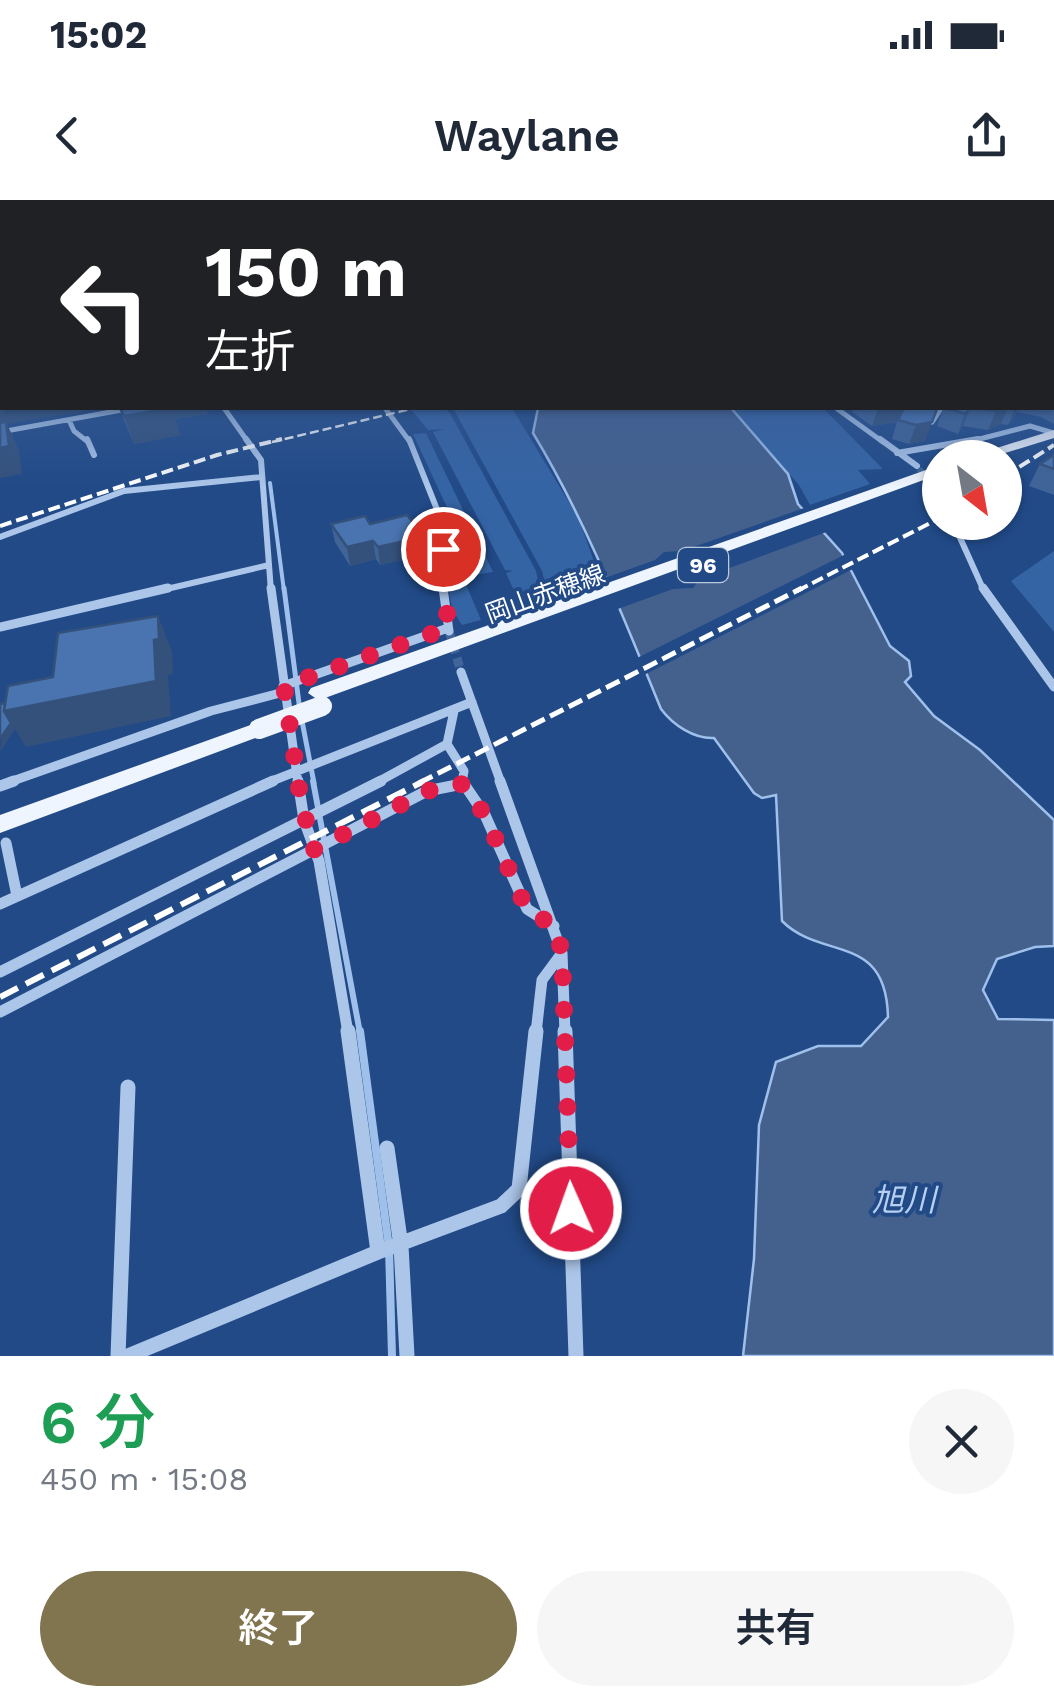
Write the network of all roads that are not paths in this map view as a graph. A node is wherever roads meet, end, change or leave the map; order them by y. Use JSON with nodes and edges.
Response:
{"nodes":[{"id":1,"x":122,"y":410,"type":"edge"},
{"id":2,"x":225,"y":410,"type":"edge"},
{"id":3,"x":386,"y":410,"type":"edge"},
{"id":4,"x":839,"y":410,"type":"edge"},
{"id":5,"x":852,"y":410,"type":"edge"},
{"id":6,"x":940,"y":410,"type":"edge"},
{"id":7,"x":69,"y":420,"type":"junction"},
{"id":8,"x":932,"y":422,"type":"edge"},
{"id":9,"x":864,"y":428,"type":"junction"},
{"id":10,"x":0,"y":432,"type":"edge"},
{"id":11,"x":1054,"y":433,"type":"edge"},
{"id":12,"x":1022,"y":443,"type":"edge"},
{"id":13,"x":1054,"y":448,"type":"edge"},
{"id":14,"x":897,"y":454,"type":"junction"},
{"id":15,"x":94,"y":455,"type":"dead end"},
{"id":16,"x":1022,"y":455,"type":"edge"},
{"id":17,"x":917,"y":466,"type":"tunnel mouth"},
{"id":18,"x":262,"y":477,"type":"junction"},
{"id":19,"x":922,"y":477,"type":"edge"},
{"id":20,"x":922,"y":483,"type":"edge"},
{"id":21,"x":894,"y":490,"type":"junction"},
{"id":22,"x":0,"y":537,"type":"edge"},
{"id":23,"x":958,"y":540,"type":"edge"},
{"id":24,"x":269,"y":565,"type":"junction"},
{"id":25,"x":0,"y":627,"type":"edge"},
{"id":26,"x":461,"y":672,"type":"tunnel mouth"},
{"id":27,"x":285,"y":687,"type":"junction"},
{"id":28,"x":1054,"y":687,"type":"edge"},
{"id":29,"x":314,"y":693,"type":"junction"},
{"id":30,"x":472,"y":702,"type":"junction"},
{"id":31,"x":454,"y":711,"type":"junction"},
{"id":32,"x":257,"y":722,"type":"junction"},
{"id":33,"x":448,"y":744,"type":"junction"},
{"id":34,"x":300,"y":769,"type":"junction"},
{"id":35,"x":462,"y":784,"type":"junction"},
{"id":36,"x":0,"y":786,"type":"edge"},
{"id":37,"x":0,"y":807,"type":"edge"},
{"id":38,"x":309,"y":818,"type":"junction"},
{"id":39,"x":3,"y":833,"type":"edge"},
{"id":40,"x":321,"y":846,"type":"junction"},
{"id":41,"x":17,"y":896,"type":"junction"},
{"id":42,"x":0,"y":904,"type":"edge"},
{"id":43,"x":555,"y":927,"type":"junction"},
{"id":44,"x":562,"y":952,"type":"junction"},
{"id":45,"x":0,"y":972,"type":"edge"},
{"id":46,"x":0,"y":1012,"type":"edge"},
{"id":47,"x":128,"y":1087,"type":"dead end"},
{"id":48,"x":387,"y":1148,"type":"dead end"},
{"id":49,"x":389,"y":1249,"type":"junction"},
{"id":50,"x":118,"y":1356,"type":"edge"},
{"id":51,"x":128,"y":1356,"type":"edge"},
{"id":52,"x":407,"y":1356,"type":"edge"},
{"id":53,"x":576,"y":1356,"type":"edge"}],
"edges":[{"from":1,"to":7,"type":"street"},
{"from":2,"to":18,"type":"street"},
{"from":3,"to":29,"type":"street"},
{"from":4,"to":9,"type":"street"},
{"from":5,"to":9,"type":"street"},
{"from":6,"to":8,"type":"street"},
{"from":7,"to":10,"type":"street"},
{"from":7,"to":15,"type":"street"},
{"from":9,"to":14,"type":"street"},
{"from":11,"to":12,"type":"main road"},
{"from":11,"to":14,"type":"street"},
{"from":13,"to":16,"type":"main road"},
{"from":14,"to":17,"type":"street"},
{"from":18,"to":22,"type":"street"},
{"from":18,"to":24,"type":"street"},
{"from":19,"to":21,"type":"main road","name":"岡山赤穂線","number":"96"},
{"from":20,"to":21,"type":"main road","name":"岡山赤穂線","number":"96"},
{"from":21,"to":29,"type":"main road","name":"岡山赤穂線","number":"96"},
{"from":23,"to":28,"type":"street"},
{"from":24,"to":25,"type":"street"},
{"from":24,"to":27,"type":"street"},
{"from":26,"to":30,"type":"street"},
{"from":27,"to":29,"type":"street"},
{"from":27,"to":34,"type":"street"},
{"from":27,"to":36,"type":"street"},
{"from":29,"to":32,"type":"main road","name":"岡山赤穂線","number":"96","bridge":true},
{"from":30,"to":31,"type":"street"},
{"from":30,"to":43,"type":"street"},
{"from":31,"to":33,"type":"street"},
{"from":31,"to":34,"type":"street"},
{"from":32,"to":37,"type":"main road","name":"岡山赤穂線","number":"96"},
{"from":32,"to":39,"type":"main road","name":"岡山赤穂線","number":"96"},
{"from":33,"to":35,"type":"street"},
{"from":33,"to":38,"type":"street"},
{"from":34,"to":38,"type":"street"},
{"from":34,"to":41,"type":"street"},
{"from":35,"to":40,"type":"street"},
{"from":35,"to":43,"type":"street"},
{"from":38,"to":40,"type":"street"},
{"from":38,"to":45,"type":"street"},
{"from":39,"to":41,"type":"street"},
{"from":40,"to":46,"type":"street"},
{"from":40,"to":49,"type":"street"},
{"from":41,"to":42,"type":"street"},
{"from":43,"to":44,"type":"street"},
{"from":44,"to":49,"type":"street"},
{"from":44,"to":53,"type":"street"},
{"from":47,"to":50,"type":"street"},
{"from":48,"to":49,"type":"street"},
{"from":49,"to":51,"type":"street"},
{"from":49,"to":52,"type":"street"}]}
